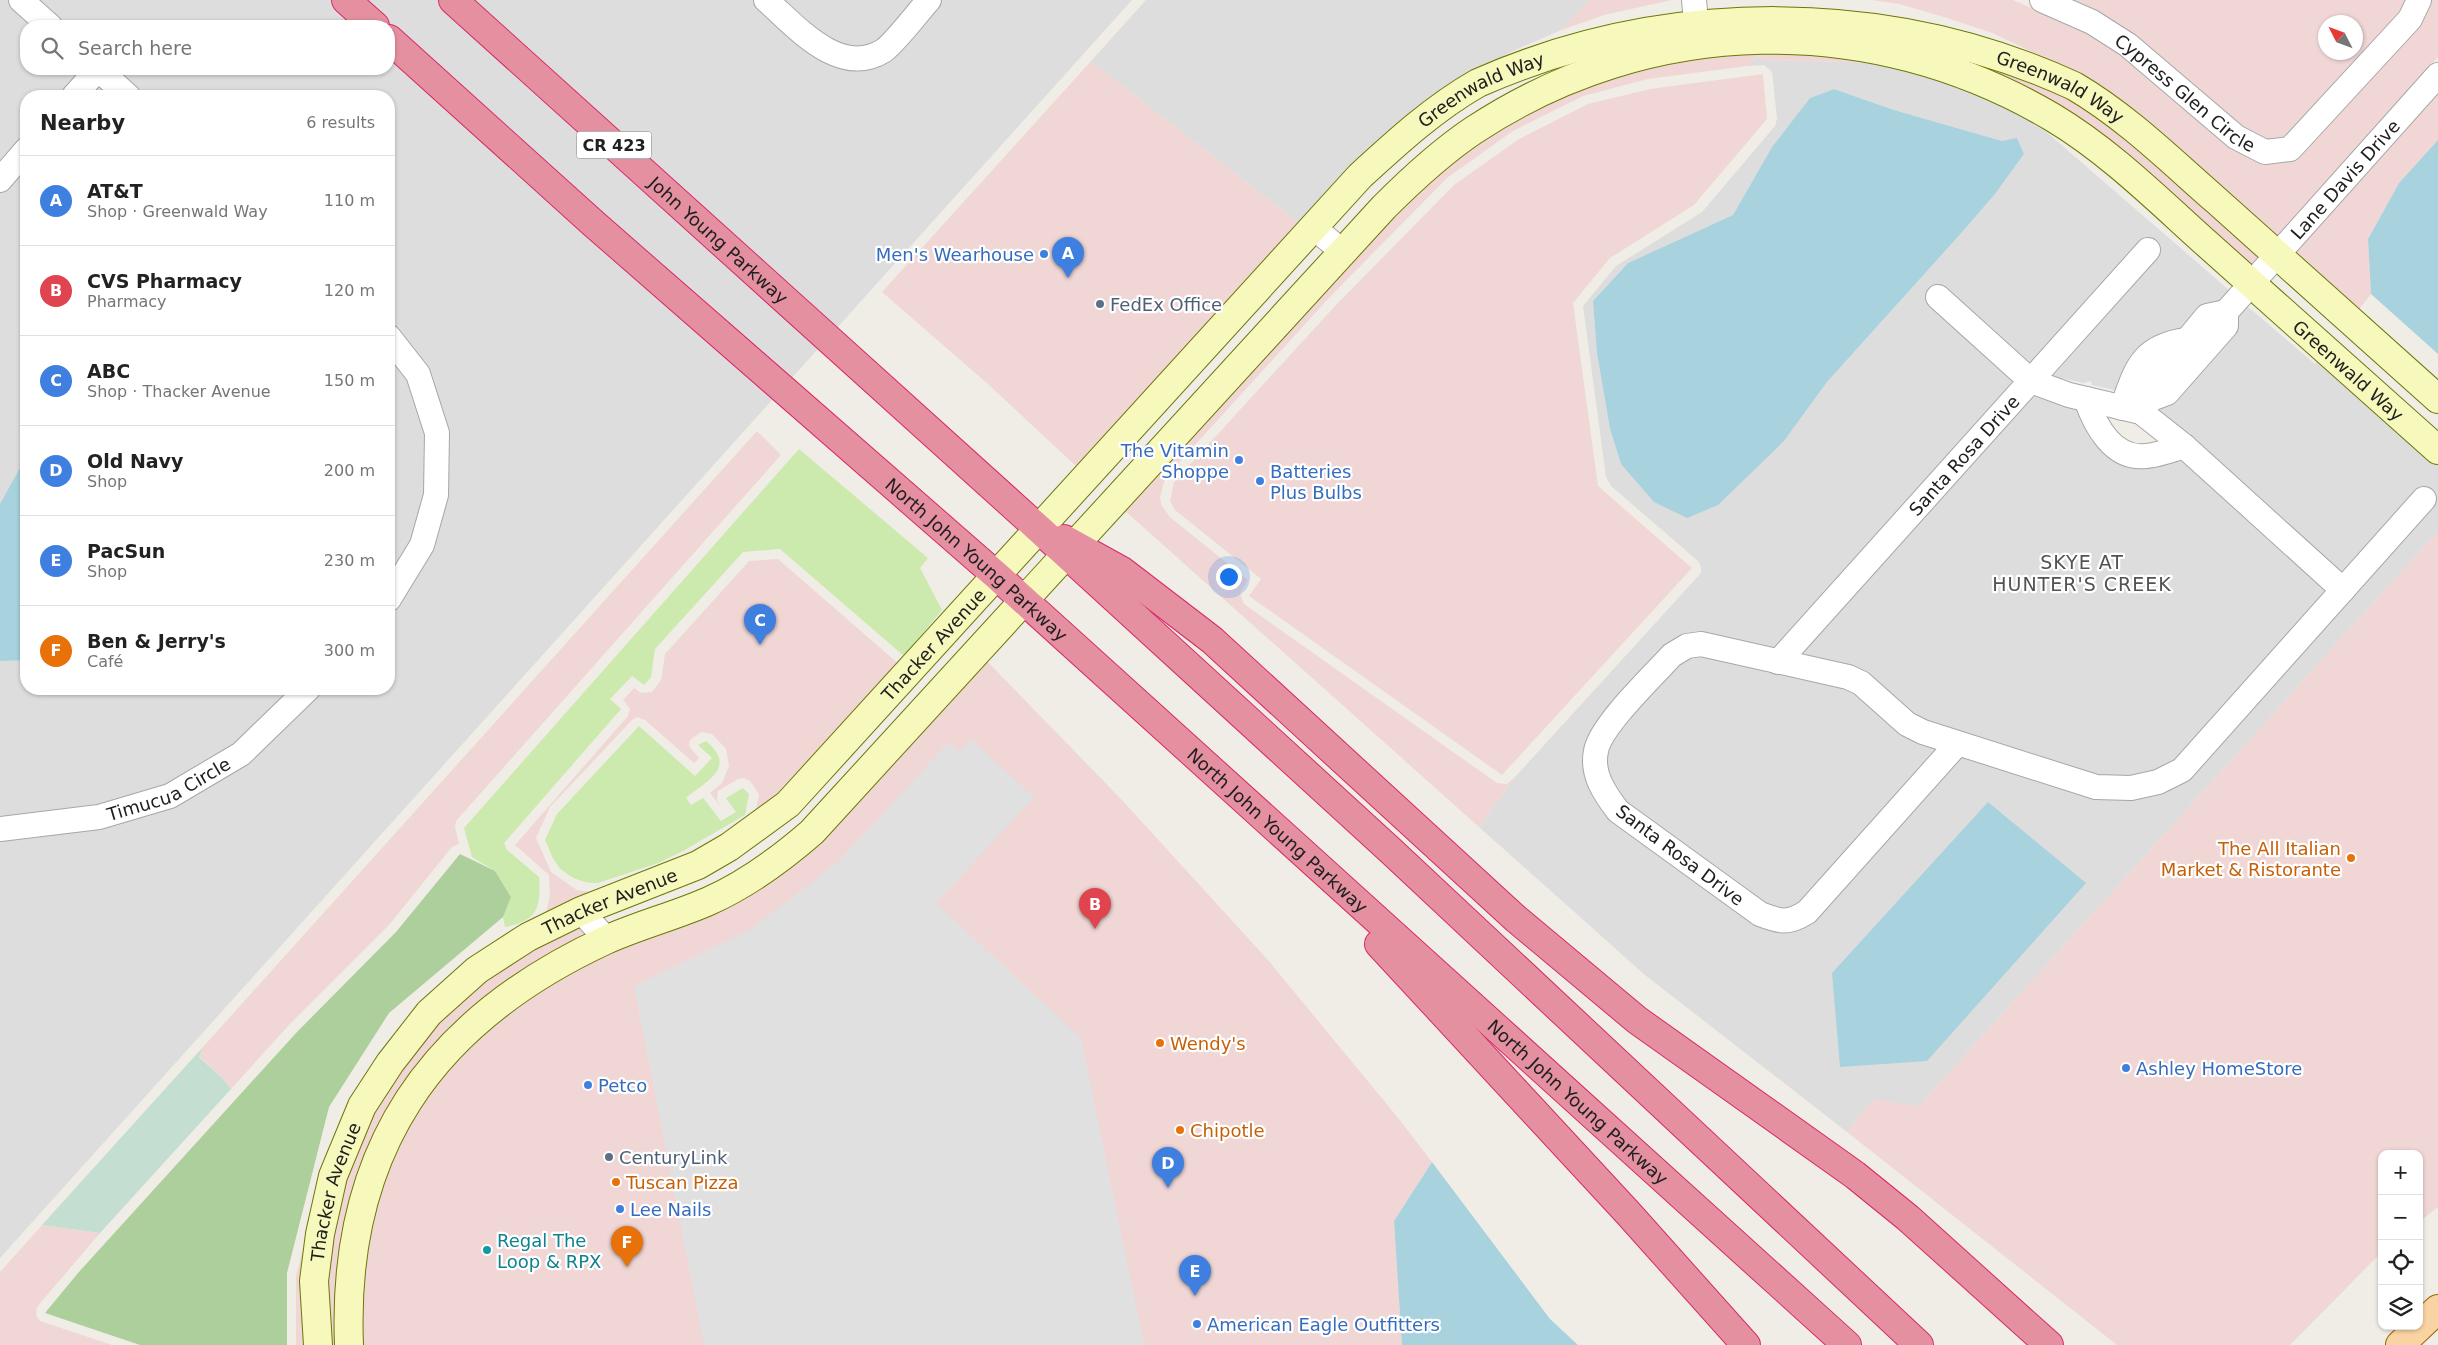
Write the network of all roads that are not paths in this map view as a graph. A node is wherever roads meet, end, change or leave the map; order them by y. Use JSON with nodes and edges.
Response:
{"nodes":[{"id":1,"x":21,"y":0,"type":"edge"},
{"id":2,"x":346,"y":0,"type":"edge"},
{"id":3,"x":453,"y":0,"type":"edge"},
{"id":4,"x":766,"y":0,"type":"edge"},
{"id":5,"x":929,"y":0,"type":"edge"},
{"id":6,"x":2042,"y":0,"type":"edge"},
{"id":7,"x":2419,"y":0,"type":"edge"},
{"id":8,"x":1695,"y":4,"type":"edge"},
{"id":9,"x":43,"y":20,"type":"edge"},
{"id":10,"x":368,"y":20,"type":"edge"},
{"id":11,"x":1698,"y":43,"type":"junction"},
{"id":12,"x":395,"y":44,"type":"edge"},
{"id":13,"x":93,"y":75,"type":"edge"},
{"id":14,"x":105,"y":75,"type":"edge"},
{"id":15,"x":2438,"y":75,"type":"edge"},
{"id":16,"x":79,"y":90,"type":"edge"},
{"id":17,"x":121,"y":90,"type":"edge"},
{"id":18,"x":20,"y":157,"type":"edge"},
{"id":19,"x":0,"y":180,"type":"edge"},
{"id":20,"x":1313,"y":227,"type":"junction"},
{"id":21,"x":2148,"y":250,"type":"dead end"},
{"id":22,"x":1342,"y":252,"type":"junction"},
{"id":23,"x":2277,"y":255,"type":"junction"},
{"id":24,"x":2251,"y":283,"type":"junction"},
{"id":25,"x":1938,"y":297,"type":"dead end"},
{"id":26,"x":2226,"y":312,"type":"junction"},
{"id":27,"x":395,"y":345,"type":"edge"},
{"id":28,"x":2030,"y":381,"type":"junction"},
{"id":29,"x":2086,"y":399,"type":"junction"},
{"id":30,"x":2438,"y":399,"type":"edge"},
{"id":31,"x":2138,"y":406,"type":"junction"},
{"id":32,"x":2184,"y":446,"type":"junction"},
{"id":33,"x":2438,"y":450,"type":"edge"},
{"id":34,"x":2424,"y":499,"type":"dead end"},
{"id":35,"x":1039,"y":529,"type":"junction"},
{"id":36,"x":1072,"y":550,"type":"junction"},
{"id":37,"x":997,"y":576,"type":"junction"},
{"id":38,"x":395,"y":589,"type":"edge"},
{"id":39,"x":2343,"y":590,"type":"junction"},
{"id":40,"x":1024,"y":601,"type":"junction"},
{"id":41,"x":1778,"y":662,"type":"junction"},
{"id":42,"x":302,"y":695,"type":"edge"},
{"id":43,"x":1958,"y":743,"type":"junction"},
{"id":44,"x":1194,"y":756,"type":"junction"},
{"id":45,"x":814,"y":777,"type":"junction"},
{"id":46,"x":0,"y":829,"type":"edge"},
{"id":47,"x":812,"y":832,"type":"junction"},
{"id":48,"x":581,"y":911,"type":"junction"},
{"id":49,"x":607,"y":940,"type":"junction"},
{"id":50,"x":2438,"y":1309,"type":"edge"},
{"id":51,"x":318,"y":1345,"type":"edge"},
{"id":52,"x":349,"y":1345,"type":"edge"},
{"id":53,"x":1746,"y":1345,"type":"edge"},
{"id":54,"x":1847,"y":1345,"type":"edge"},
{"id":55,"x":1919,"y":1345,"type":"edge"},
{"id":56,"x":2048,"y":1345,"type":"edge"},
{"id":57,"x":2400,"y":1345,"type":"edge"}],
"edges":[{"from":1,"to":9,"type":"street"},
{"from":2,"to":10,"type":"highway"},
{"from":3,"to":35,"type":"highway","name":"John Young Parkway","number":"CR 423"},
{"from":4,"to":5,"type":"street"},
{"from":6,"to":7,"type":"street","name":"Cypress Glen Circle"},
{"from":8,"to":11,"type":"street"},
{"from":8,"to":20,"type":"street","name":"Greenwald Way"},
{"from":8,"to":23,"type":"street","name":"Greenwald Way"},
{"from":11,"to":22,"type":"street","name":"Greenwald Way"},
{"from":11,"to":24,"type":"street","name":"Greenwald Way"},
{"from":12,"to":37,"type":"highway","name":"North John Young Parkway"},
{"from":13,"to":16,"type":"street"},
{"from":14,"to":17,"type":"street"},
{"from":15,"to":23,"type":"street","name":"Lane Davis Drive"},
{"from":18,"to":19,"type":"street"},
{"from":20,"to":22,"type":"street"},
{"from":20,"to":35,"type":"street","name":"Greenwald Way"},
{"from":21,"to":28,"type":"street","name":"Santa Rosa Drive"},
{"from":22,"to":36,"type":"street","name":"Greenwald Way"},
{"from":23,"to":24,"type":"street","name":"Lane Davis Drive"},
{"from":23,"to":30,"type":"street","name":"Greenwald Way"},
{"from":24,"to":26,"type":"street","name":"Lane Davis Drive"},
{"from":24,"to":33,"type":"street","name":"Greenwald Way"},
{"from":25,"to":28,"type":"street"},
{"from":26,"to":31,"type":"street"},
{"from":26,"to":31,"type":"street"},
{"from":27,"to":38,"type":"street"},
{"from":28,"to":29,"type":"street"},
{"from":28,"to":41,"type":"street","name":"Santa Rosa Drive"},
{"from":29,"to":31,"type":"street"},
{"from":29,"to":32,"type":"street"},
{"from":31,"to":32,"type":"street"},
{"from":32,"to":39,"type":"street"},
{"from":34,"to":39,"type":"street","name":"Santa Rosa Drive"},
{"from":35,"to":36,"type":"highway"},
{"from":35,"to":37,"type":"street","name":"Thacker Avenue"},
{"from":36,"to":40,"type":"street","name":"Thacker Avenue"},
{"from":36,"to":55,"type":"highway"},
{"from":36,"to":56,"type":"highway"},
{"from":37,"to":40,"type":"highway","name":"North John Young Parkway"},
{"from":37,"to":45,"type":"street","name":"Thacker Avenue"},
{"from":39,"to":43,"type":"street","name":"Santa Rosa Drive"},
{"from":40,"to":44,"type":"highway","name":"North John Young Parkway"},
{"from":40,"to":47,"type":"street","name":"Thacker Avenue"},
{"from":41,"to":43,"type":"street","name":"Santa Rosa Drive"},
{"from":41,"to":43,"type":"street","name":"Santa Rosa Drive"},
{"from":42,"to":46,"type":"street","name":"Timucua Circle"},
{"from":44,"to":53,"type":"highway"},
{"from":44,"to":54,"type":"highway","name":"North John Young Parkway"},
{"from":45,"to":47,"type":"street"},
{"from":45,"to":48,"type":"street","name":"Thacker Avenue"},
{"from":47,"to":49,"type":"street","name":"Thacker Avenue"},
{"from":48,"to":49,"type":"street"},
{"from":48,"to":51,"type":"street","name":"Thacker Avenue"},
{"from":49,"to":52,"type":"street","name":"Thacker Avenue"},
{"from":50,"to":57,"type":"main road"}]}
